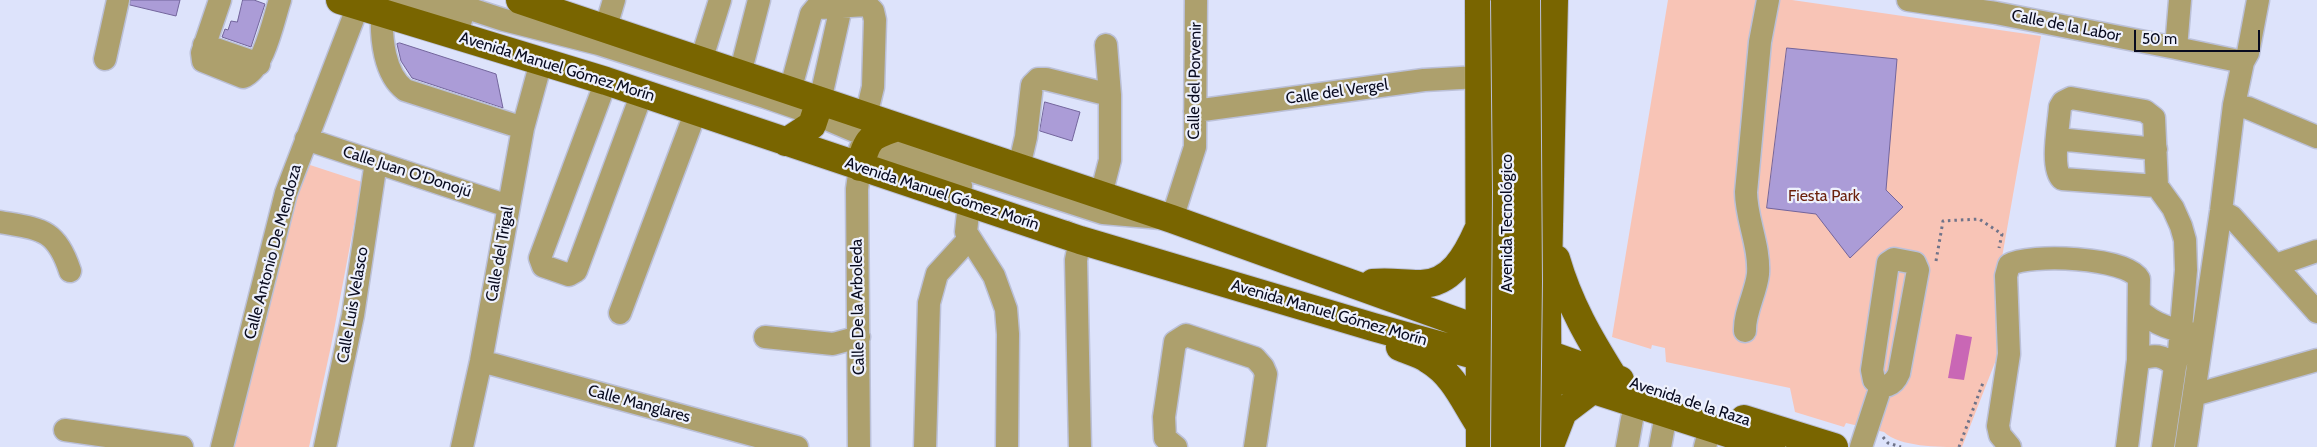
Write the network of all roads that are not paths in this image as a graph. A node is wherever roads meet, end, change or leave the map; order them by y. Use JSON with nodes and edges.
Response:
{"nodes":[{"id":1,"x":118,"y":0,"type":"edge"},
{"id":2,"x":220,"y":0,"type":"edge"},
{"id":3,"x":280,"y":0,"type":"edge"},
{"id":4,"x":443,"y":0,"type":"edge"},
{"id":5,"x":614,"y":0,"type":"edge"},
{"id":6,"x":720,"y":0,"type":"edge"},
{"id":7,"x":759,"y":0,"type":"edge"},
{"id":8,"x":1196,"y":0,"type":"edge"},
{"id":9,"x":1479,"y":0,"type":"edge"},
{"id":10,"x":1505,"y":0,"type":"edge"},
{"id":11,"x":1526,"y":0,"type":"edge"},
{"id":12,"x":1554,"y":0,"type":"edge"},
{"id":13,"x":1768,"y":0,"type":"edge"},
{"id":14,"x":1908,"y":0,"type":"edge"},
{"id":15,"x":2180,"y":0,"type":"edge"},
{"id":16,"x":2258,"y":0,"type":"edge"},
{"id":17,"x":534,"y":2,"type":"edge"},
{"id":18,"x":367,"y":4,"type":"edge"},
{"id":19,"x":841,"y":7,"type":"junction"},
{"id":20,"x":606,"y":27,"type":"junction"},
{"id":21,"x":1106,"y":45,"type":"dead end"},
{"id":22,"x":2176,"y":48,"type":"junction"},
{"id":23,"x":105,"y":59,"type":"dead end"},
{"id":24,"x":701,"y":61,"type":"junction"},
{"id":25,"x":541,"y":62,"type":"junction"},
{"id":26,"x":2243,"y":62,"type":"junction"},
{"id":27,"x":740,"y":74,"type":"junction"},
{"id":28,"x":1479,"y":77,"type":"junction"},
{"id":29,"x":606,"y":81,"type":"junction"},
{"id":30,"x":790,"y":91,"type":"junction"},
{"id":31,"x":642,"y":93,"type":"junction"},
{"id":32,"x":1110,"y":95,"type":"junction"},
{"id":33,"x":2234,"y":105,"type":"junction"},
{"id":34,"x":696,"y":111,"type":"junction"},
{"id":35,"x":1195,"y":112,"type":"junction"},
{"id":36,"x":808,"y":121,"type":"junction"},
{"id":37,"x":523,"y":128,"type":"junction"},
{"id":38,"x":2317,"y":138,"type":"edge"},
{"id":39,"x":306,"y":139,"type":"junction"},
{"id":40,"x":2058,"y":139,"type":"junction"},
{"id":41,"x":865,"y":143,"type":"junction"},
{"id":42,"x":2156,"y":149,"type":"junction"},
{"id":43,"x":376,"y":162,"type":"junction"},
{"id":44,"x":1019,"y":167,"type":"junction"},
{"id":45,"x":2157,"y":186,"type":"junction"},
{"id":46,"x":1101,"y":194,"type":"junction"},
{"id":47,"x":969,"y":204,"type":"junction"},
{"id":48,"x":508,"y":206,"type":"junction"},
{"id":49,"x":2221,"y":211,"type":"junction"},
{"id":50,"x":1172,"y":219,"type":"junction"},
{"id":51,"x":0,"y":222,"type":"edge"},
{"id":52,"x":1479,"y":226,"type":"junction"},
{"id":53,"x":969,"y":239,"type":"junction"},
{"id":54,"x":1550,"y":239,"type":"junction"},
{"id":55,"x":1080,"y":240,"type":"junction"},
{"id":56,"x":2317,"y":251,"type":"edge"},
{"id":57,"x":2276,"y":265,"type":"junction"},
{"id":58,"x":70,"y":271,"type":"dead end"},
{"id":59,"x":1358,"y":285,"type":"junction"},
{"id":60,"x":2139,"y":310,"type":"junction"},
{"id":61,"x":2317,"y":312,"type":"edge"},
{"id":62,"x":620,"y":313,"type":"dead end"},
{"id":63,"x":1547,"y":314,"type":"junction"},
{"id":64,"x":1480,"y":318,"type":"junction"},
{"id":65,"x":1373,"y":327,"type":"junction"},
{"id":66,"x":1745,"y":331,"type":"dead end"},
{"id":67,"x":2181,"y":332,"type":"junction"},
{"id":68,"x":2203,"y":336,"type":"junction"},
{"id":69,"x":765,"y":337,"type":"dead end"},
{"id":70,"x":859,"y":337,"type":"junction"},
{"id":71,"x":1480,"y":356,"type":"junction"},
{"id":72,"x":2138,"y":360,"type":"junction"},
{"id":73,"x":2317,"y":360,"type":"edge"},
{"id":74,"x":481,"y":361,"type":"junction"},
{"id":75,"x":2175,"y":367,"type":"junction"},
{"id":76,"x":1547,"y":375,"type":"junction"},
{"id":77,"x":1603,"y":384,"type":"junction"},
{"id":78,"x":1881,"y":386,"type":"junction"},
{"id":79,"x":1480,"y":394,"type":"junction"},
{"id":80,"x":2194,"y":395,"type":"junction"},
{"id":81,"x":1637,"y":404,"type":"junction"},
{"id":82,"x":1666,"y":414,"type":"junction"},
{"id":83,"x":65,"y":430,"type":"dead end"},
{"id":84,"x":1723,"y":435,"type":"edge"},
{"id":85,"x":1481,"y":437,"type":"edge"},
{"id":86,"x":182,"y":447,"type":"edge"},
{"id":87,"x":222,"y":447,"type":"edge"},
{"id":88,"x":325,"y":447,"type":"edge"},
{"id":89,"x":462,"y":447,"type":"edge"},
{"id":90,"x":797,"y":447,"type":"edge"},
{"id":91,"x":859,"y":447,"type":"edge"},
{"id":92,"x":925,"y":447,"type":"edge"},
{"id":93,"x":1007,"y":447,"type":"edge"},
{"id":94,"x":1080,"y":447,"type":"edge"},
{"id":95,"x":1176,"y":447,"type":"edge"},
{"id":96,"x":1255,"y":447,"type":"edge"},
{"id":97,"x":1505,"y":447,"type":"edge"},
{"id":98,"x":1526,"y":447,"type":"edge"},
{"id":99,"x":1549,"y":447,"type":"edge"},
{"id":100,"x":1627,"y":447,"type":"edge"},
{"id":101,"x":1660,"y":447,"type":"edge"},
{"id":102,"x":1771,"y":447,"type":"edge"},
{"id":103,"x":1834,"y":447,"type":"edge"},
{"id":104,"x":1861,"y":447,"type":"edge"},
{"id":105,"x":2010,"y":447,"type":"edge"},
{"id":106,"x":2127,"y":447,"type":"edge"},
{"id":107,"x":2163,"y":447,"type":"edge"},
{"id":108,"x":2186,"y":447,"type":"edge"}],
"edges":[{"from":1,"to":23,"type":"street"},
{"from":2,"to":3,"type":"street"},
{"from":4,"to":36,"type":"street"},
{"from":5,"to":20,"type":"street"},
{"from":6,"to":24,"type":"street"},
{"from":7,"to":27,"type":"street"},
{"from":8,"to":35,"type":"street","name":"Calle del Porvenir"},
{"from":9,"to":28,"type":"main road"},
{"from":10,"to":97,"type":"main road","name":"Avenida Tecnológico","bridge":true},
{"from":11,"to":98,"type":"main road","name":"Avenida Tecnológico","bridge":true},
{"from":12,"to":54,"type":"main road"},
{"from":13,"to":66,"type":"street"},
{"from":14,"to":22,"type":"street","name":"Calle de la Labor"},
{"from":15,"to":22,"type":"street"},
{"from":16,"to":26,"type":"street"},
{"from":17,"to":20,"type":"main road","name":"Avenida Manuel Gómez Morín"},
{"from":18,"to":25,"type":"main road","name":"Avenida Manuel Gómez Morín"},
{"from":18,"to":36,"type":"street"},
{"from":18,"to":37,"type":"street"},
{"from":18,"to":39,"type":"street","name":"Calle Antonio De Mendoza"},
{"from":19,"to":30,"type":"street","name":"Calle De la Arboleda"},
{"from":19,"to":36,"type":"street"},
{"from":19,"to":41,"type":"street","name":"Calle De la Arboleda"},
{"from":20,"to":24,"type":"main road","name":"Avenida Manuel Gómez Morín"},
{"from":21,"to":32,"type":"street"},
{"from":22,"to":26,"type":"street","name":"Calle de la Labor"},
{"from":24,"to":27,"type":"main road","name":"Avenida Manuel Gómez Morín"},
{"from":25,"to":29,"type":"main road","name":"Avenida Manuel Gómez Morín"},
{"from":25,"to":37,"type":"street","name":"Calle del Trigal"},
{"from":26,"to":33,"type":"street"},
{"from":27,"to":30,"type":"main road","name":"Avenida Manuel Gómez Morín"},
{"from":28,"to":35,"type":"street","name":"Calle del Vergel"},
{"from":28,"to":52,"type":"main road"},
{"from":29,"to":31,"type":"main road","name":"Avenida Manuel Gómez Morín"},
{"from":29,"to":31,"type":"street"},
{"from":30,"to":36,"type":"main road","name":"Avenida Manuel Gómez Morín"},
{"from":31,"to":34,"type":"main road","name":"Avenida Manuel Gómez Morín"},
{"from":32,"to":44,"type":"street"},
{"from":32,"to":46,"type":"street"},
{"from":33,"to":38,"type":"street"},
{"from":33,"to":49,"type":"street"},
{"from":34,"to":36,"type":"main road","name":"Avenida Manuel Gómez Morín"},
{"from":34,"to":62,"type":"street"},
{"from":35,"to":50,"type":"street","name":"Calle del Porvenir"},
{"from":36,"to":41,"type":"main road","name":"Avenida Manuel Gómez Morín"},
{"from":36,"to":41,"type":"main road","name":"Avenida Manuel Gómez Morín"},
{"from":37,"to":48,"type":"street","name":"Calle del Trigal"},
{"from":39,"to":43,"type":"street","name":"Calle Juan O'Donojú"},
{"from":39,"to":87,"type":"street","name":"Calle Antonio De Mendoza"},
{"from":40,"to":42,"type":"street"},
{"from":40,"to":42,"type":"street"},
{"from":40,"to":45,"type":"street"},
{"from":41,"to":44,"type":"main road","name":"Avenida Manuel Gómez Morín"},
{"from":41,"to":47,"type":"main road","name":"Avenida Manuel Gómez Morín"},
{"from":41,"to":50,"type":"street"},
{"from":41,"to":55,"type":"street"},
{"from":41,"to":70,"type":"street","name":"Calle De la Arboleda"},
{"from":42,"to":45,"type":"street"},
{"from":43,"to":48,"type":"street","name":"Calle Juan O'Donojú"},
{"from":43,"to":88,"type":"street","name":"Calle Luis Velasco"},
{"from":44,"to":46,"type":"main road","name":"Avenida Manuel Gómez Morín"},
{"from":45,"to":67,"type":"street"},
{"from":46,"to":50,"type":"main road","name":"Avenida Manuel Gómez Morín"},
{"from":47,"to":53,"type":"street"},
{"from":47,"to":55,"type":"main road","name":"Avenida Manuel Gómez Morín"},
{"from":48,"to":74,"type":"street","name":"Calle del Trigal"},
{"from":49,"to":57,"type":"street"},
{"from":49,"to":68,"type":"street"},
{"from":50,"to":59,"type":"main road","name":"Avenida Manuel Gómez Morín"},
{"from":51,"to":58,"type":"street"},
{"from":52,"to":59,"type":"main road"},
{"from":52,"to":64,"type":"main road"},
{"from":53,"to":92,"type":"street"},
{"from":53,"to":93,"type":"street"},
{"from":54,"to":63,"type":"main road"},
{"from":54,"to":77,"type":"main road"},
{"from":55,"to":65,"type":"main road","name":"Avenida Manuel Gómez Morín"},
{"from":55,"to":94,"type":"street"},
{"from":56,"to":57,"type":"street"},
{"from":57,"to":61,"type":"street"},
{"from":59,"to":64,"type":"main road","name":"Avenida Manuel Gómez Morín"},
{"from":60,"to":67,"type":"street"},
{"from":60,"to":72,"type":"street"},
{"from":60,"to":105,"type":"street"},
{"from":63,"to":64,"type":"main road"},
{"from":63,"to":76,"type":"main road"},
{"from":64,"to":71,"type":"main road"},
{"from":64,"to":76,"type":"main road"},
{"from":65,"to":71,"type":"main road","name":"Avenida Manuel Gómez Morín"},
{"from":65,"to":85,"type":"main road"},
{"from":67,"to":68,"type":"street"},
{"from":67,"to":75,"type":"street"},
{"from":68,"to":80,"type":"street"},
{"from":69,"to":70,"type":"street"},
{"from":70,"to":91,"type":"street","name":"Calle De la Arboleda"},
{"from":71,"to":76,"type":"main road","name":"Avenida Manuel Gómez Morín"},
{"from":71,"to":79,"type":"main road"},
{"from":72,"to":75,"type":"street"},
{"from":72,"to":106,"type":"street"},
{"from":73,"to":80,"type":"street"},
{"from":74,"to":89,"type":"street","name":"Calle del Trigal"},
{"from":74,"to":90,"type":"street","name":"Calle Manglares"},
{"from":75,"to":107,"type":"street"},
{"from":76,"to":77,"type":"main road","name":"Avenida de la Raza"},
{"from":76,"to":79,"type":"main road"},
{"from":76,"to":99,"type":"main road"},
{"from":77,"to":81,"type":"main road","name":"Avenida de la Raza"},
{"from":77,"to":84,"type":"main road","name":"Avenida de la Raza"},
{"from":77,"to":99,"type":"main road"},
{"from":78,"to":78,"type":"street"},
{"from":78,"to":104,"type":"street"},
{"from":79,"to":85,"type":"main road"},
{"from":80,"to":108,"type":"street"},
{"from":81,"to":82,"type":"main road","name":"Avenida de la Raza"},
{"from":81,"to":100,"type":"street"},
{"from":82,"to":84,"type":"main road","name":"Avenida de la Raza"},
{"from":82,"to":101,"type":"street"},
{"from":83,"to":86,"type":"street"},
{"from":84,"to":102,"type":"main road","name":"Avenida de la Raza"},
{"from":84,"to":103,"type":"main road","name":"Avenida de la Raza"},
{"from":95,"to":96,"type":"street"}]}
